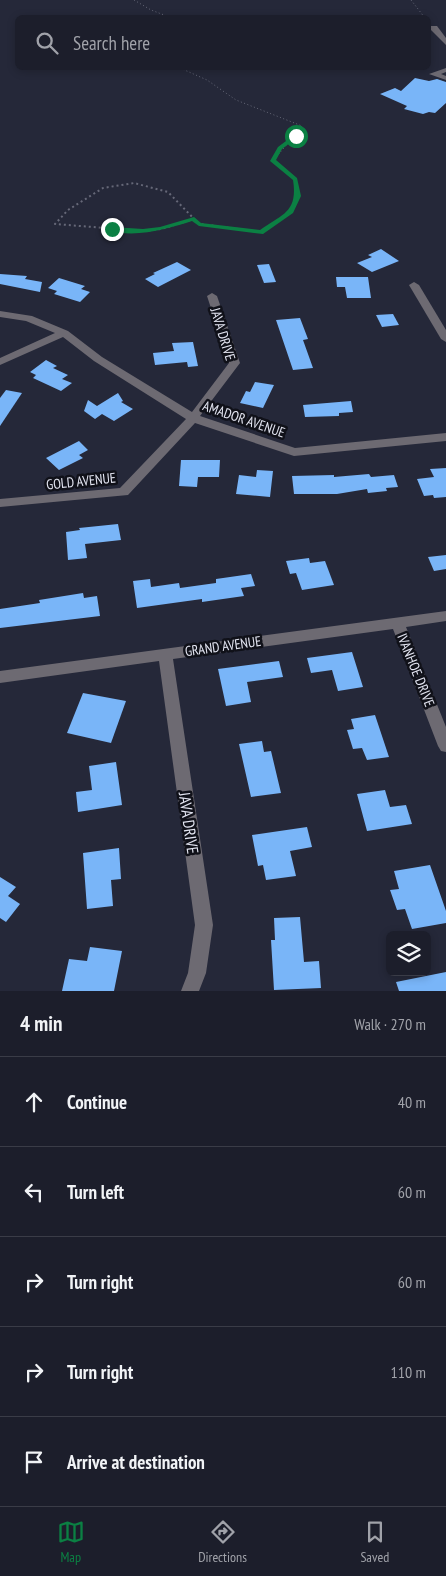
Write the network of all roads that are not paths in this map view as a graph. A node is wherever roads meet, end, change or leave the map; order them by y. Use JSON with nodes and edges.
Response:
{"nodes":[{"id":1,"x":446,"y":28,"type":"edge"},
{"id":2,"x":446,"y":43,"type":"edge"},
{"id":3,"x":446,"y":70,"type":"edge"},
{"id":4,"x":446,"y":78,"type":"edge"},
{"id":5,"x":414,"y":285,"type":"dead end"},
{"id":6,"x":212,"y":296,"type":"dead end"},
{"id":7,"x":0,"y":314,"type":"edge"},
{"id":8,"x":64,"y":333,"type":"junction"},
{"id":9,"x":446,"y":339,"type":"edge"},
{"id":10,"x":0,"y":362,"type":"edge"},
{"id":11,"x":193,"y":418,"type":"junction"},
{"id":12,"x":446,"y":437,"type":"edge"},
{"id":13,"x":0,"y":503,"type":"edge"},
{"id":14,"x":446,"y":616,"type":"edge"},
{"id":15,"x":397,"y":622,"type":"junction"},
{"id":16,"x":165,"y":653,"type":"junction"},
{"id":17,"x":0,"y":677,"type":"edge"},
{"id":18,"x":446,"y":746,"type":"edge"},
{"id":19,"x":190,"y":991,"type":"edge"}],
"edges":[{"from":1,"to":2,"type":"street"},
{"from":3,"to":4,"type":"street"},
{"from":5,"to":9,"type":"street"},
{"from":6,"to":11,"type":"street","name":"JAVA DRIVE"},
{"from":7,"to":8,"type":"street","name":"AMADOR AVENUE"},
{"from":8,"to":10,"type":"street"},
{"from":8,"to":11,"type":"street","name":"AMADOR AVENUE"},
{"from":11,"to":12,"type":"street","name":"AMADOR AVENUE"},
{"from":11,"to":13,"type":"street","name":"GOLD AVENUE"},
{"from":14,"to":15,"type":"street","name":"GRAND AVENUE"},
{"from":15,"to":16,"type":"street","name":"GRAND AVENUE"},
{"from":15,"to":18,"type":"street","name":"IVANHOE DRIVE"},
{"from":16,"to":17,"type":"street","name":"GRAND AVENUE"},
{"from":16,"to":19,"type":"street","name":"JAVA DRIVE"}]}
